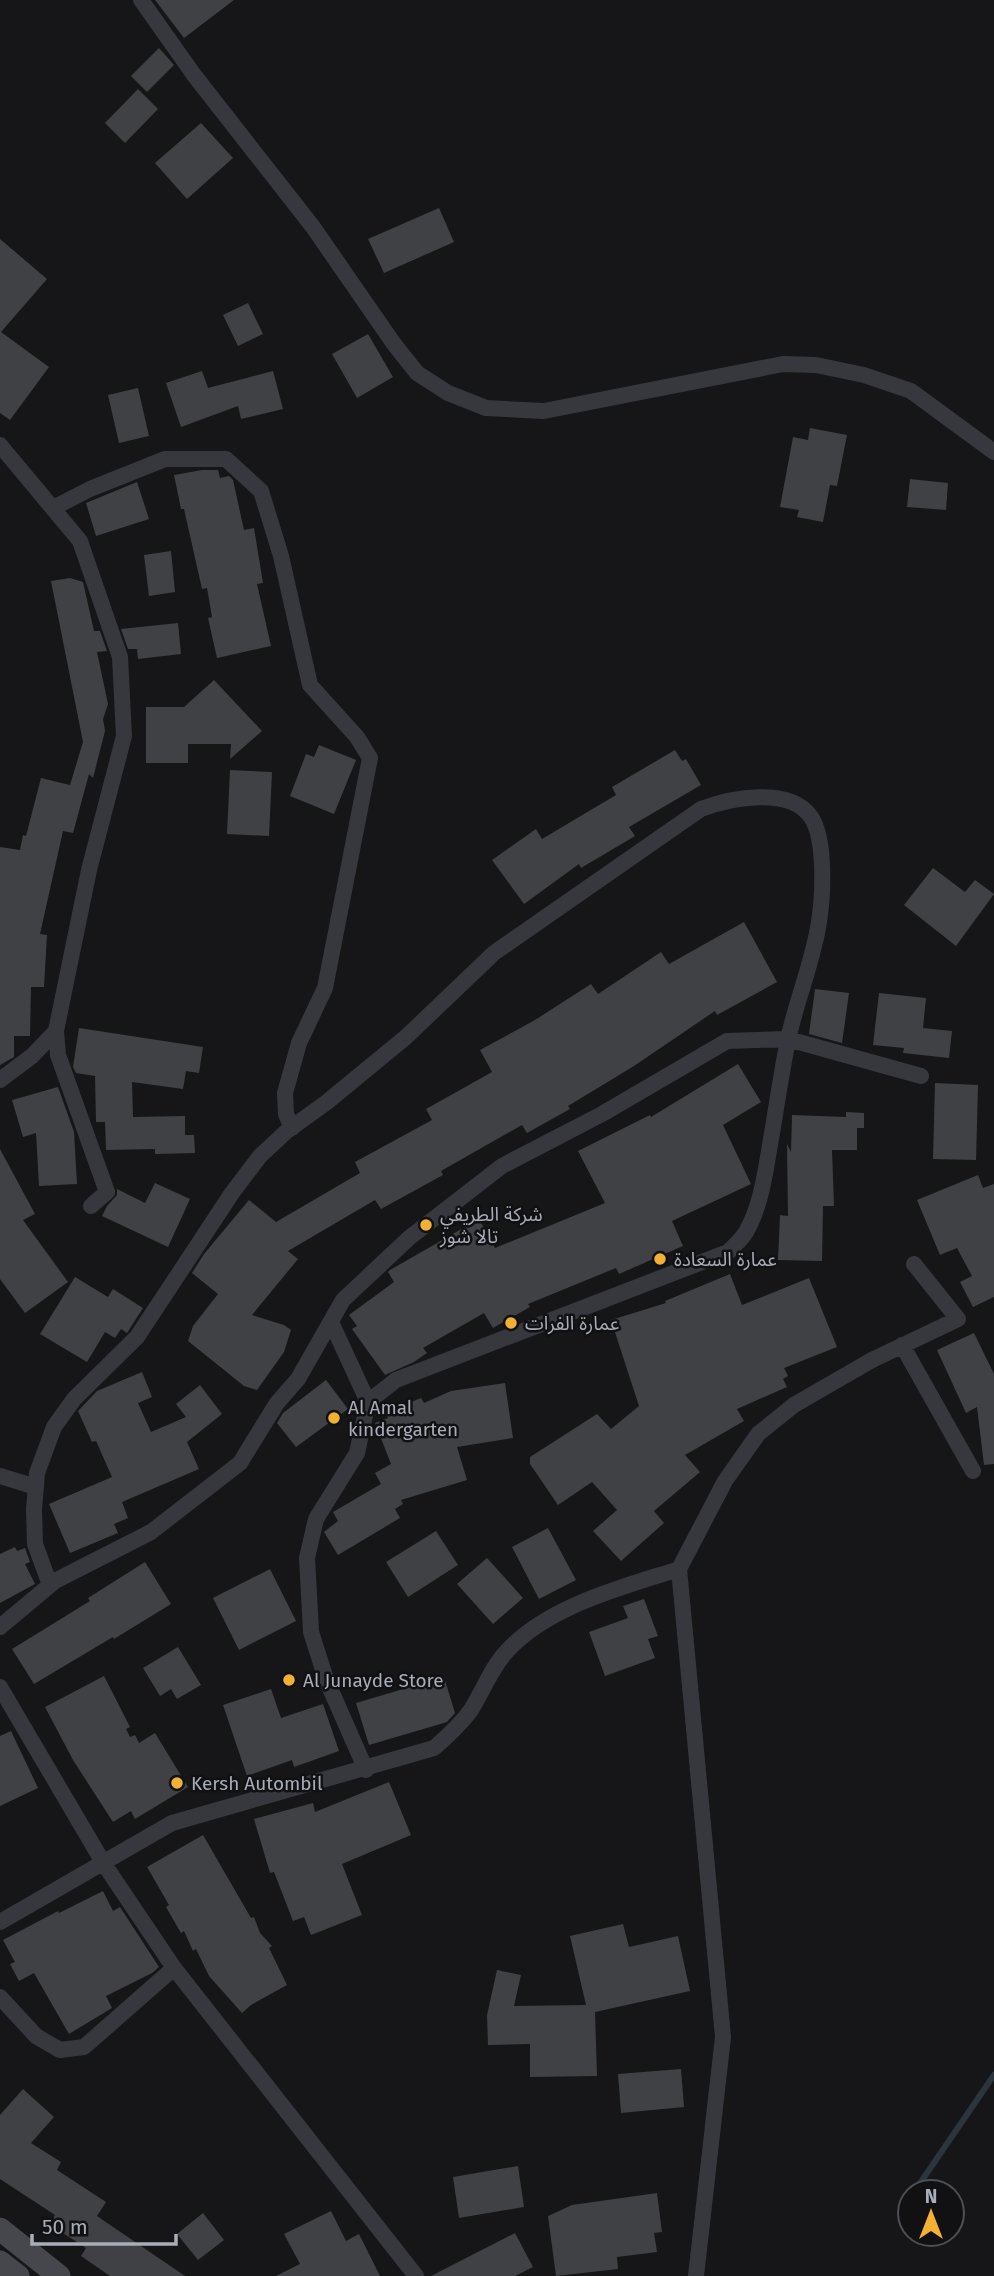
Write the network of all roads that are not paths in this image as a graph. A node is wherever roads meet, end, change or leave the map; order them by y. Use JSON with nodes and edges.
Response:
{"nodes":[{"id":1,"x":141,"y":0,"type":"edge"},
{"id":2,"x":0,"y":445,"type":"edge"},
{"id":3,"x":994,"y":452,"type":"edge"},
{"id":4,"x":53,"y":508,"type":"junction"},
{"id":5,"x":56,"y":1031,"type":"junction"},
{"id":6,"x":788,"y":1039,"type":"junction"},
{"id":7,"x":921,"y":1076,"type":"dead end"},
{"id":8,"x":0,"y":1080,"type":"edge"},
{"id":9,"x":292,"y":1128,"type":"junction"},
{"id":10,"x":92,"y":1206,"type":"dead end"},
{"id":11,"x":914,"y":1264,"type":"dead end"},
{"id":12,"x":331,"y":1322,"type":"junction"},
{"id":13,"x":902,"y":1345,"type":"junction"},
{"id":14,"x":368,"y":1402,"type":"junction"},
{"id":15,"x":973,"y":1471,"type":"dead end"},
{"id":16,"x":0,"y":1476,"type":"edge"},
{"id":17,"x":36,"y":1487,"type":"junction"},
{"id":18,"x":679,"y":1569,"type":"junction"},
{"id":19,"x":50,"y":1585,"type":"junction"},
{"id":20,"x":0,"y":1627,"type":"edge"},
{"id":21,"x":0,"y":1687,"type":"edge"},
{"id":22,"x":366,"y":1770,"type":"junction"},
{"id":23,"x":103,"y":1864,"type":"junction"},
{"id":24,"x":0,"y":1922,"type":"edge"},
{"id":25,"x":174,"y":1968,"type":"junction"},
{"id":26,"x":0,"y":1997,"type":"edge"},
{"id":27,"x":0,"y":2230,"type":"edge"},
{"id":28,"x":0,"y":2262,"type":"edge"},
{"id":29,"x":18,"y":2276,"type":"edge"},
{"id":30,"x":59,"y":2276,"type":"edge"},
{"id":31,"x":416,"y":2276,"type":"edge"},
{"id":32,"x":696,"y":2276,"type":"edge"}],
"edges":[{"from":1,"to":3,"type":"street"},
{"from":2,"to":4,"type":"street"},
{"from":4,"to":5,"type":"street"},
{"from":4,"to":9,"type":"street"},
{"from":5,"to":8,"type":"street"},
{"from":5,"to":10,"type":"street"},
{"from":6,"to":7,"type":"street"},
{"from":6,"to":9,"type":"street"},
{"from":6,"to":12,"type":"street"},
{"from":6,"to":14,"type":"street"},
{"from":9,"to":17,"type":"street"},
{"from":11,"to":13,"type":"street"},
{"from":12,"to":14,"type":"street"},
{"from":12,"to":19,"type":"street"},
{"from":13,"to":15,"type":"street"},
{"from":13,"to":18,"type":"street"},
{"from":14,"to":22,"type":"street"},
{"from":16,"to":17,"type":"street"},
{"from":17,"to":19,"type":"street"},
{"from":18,"to":22,"type":"street"},
{"from":18,"to":32,"type":"street"},
{"from":19,"to":20,"type":"street"},
{"from":21,"to":23,"type":"street"},
{"from":22,"to":23,"type":"street"},
{"from":23,"to":24,"type":"street"},
{"from":23,"to":25,"type":"street"},
{"from":25,"to":26,"type":"street"},
{"from":25,"to":31,"type":"street"},
{"from":27,"to":30,"type":"main road"},
{"from":28,"to":29,"type":"main road"}]}
